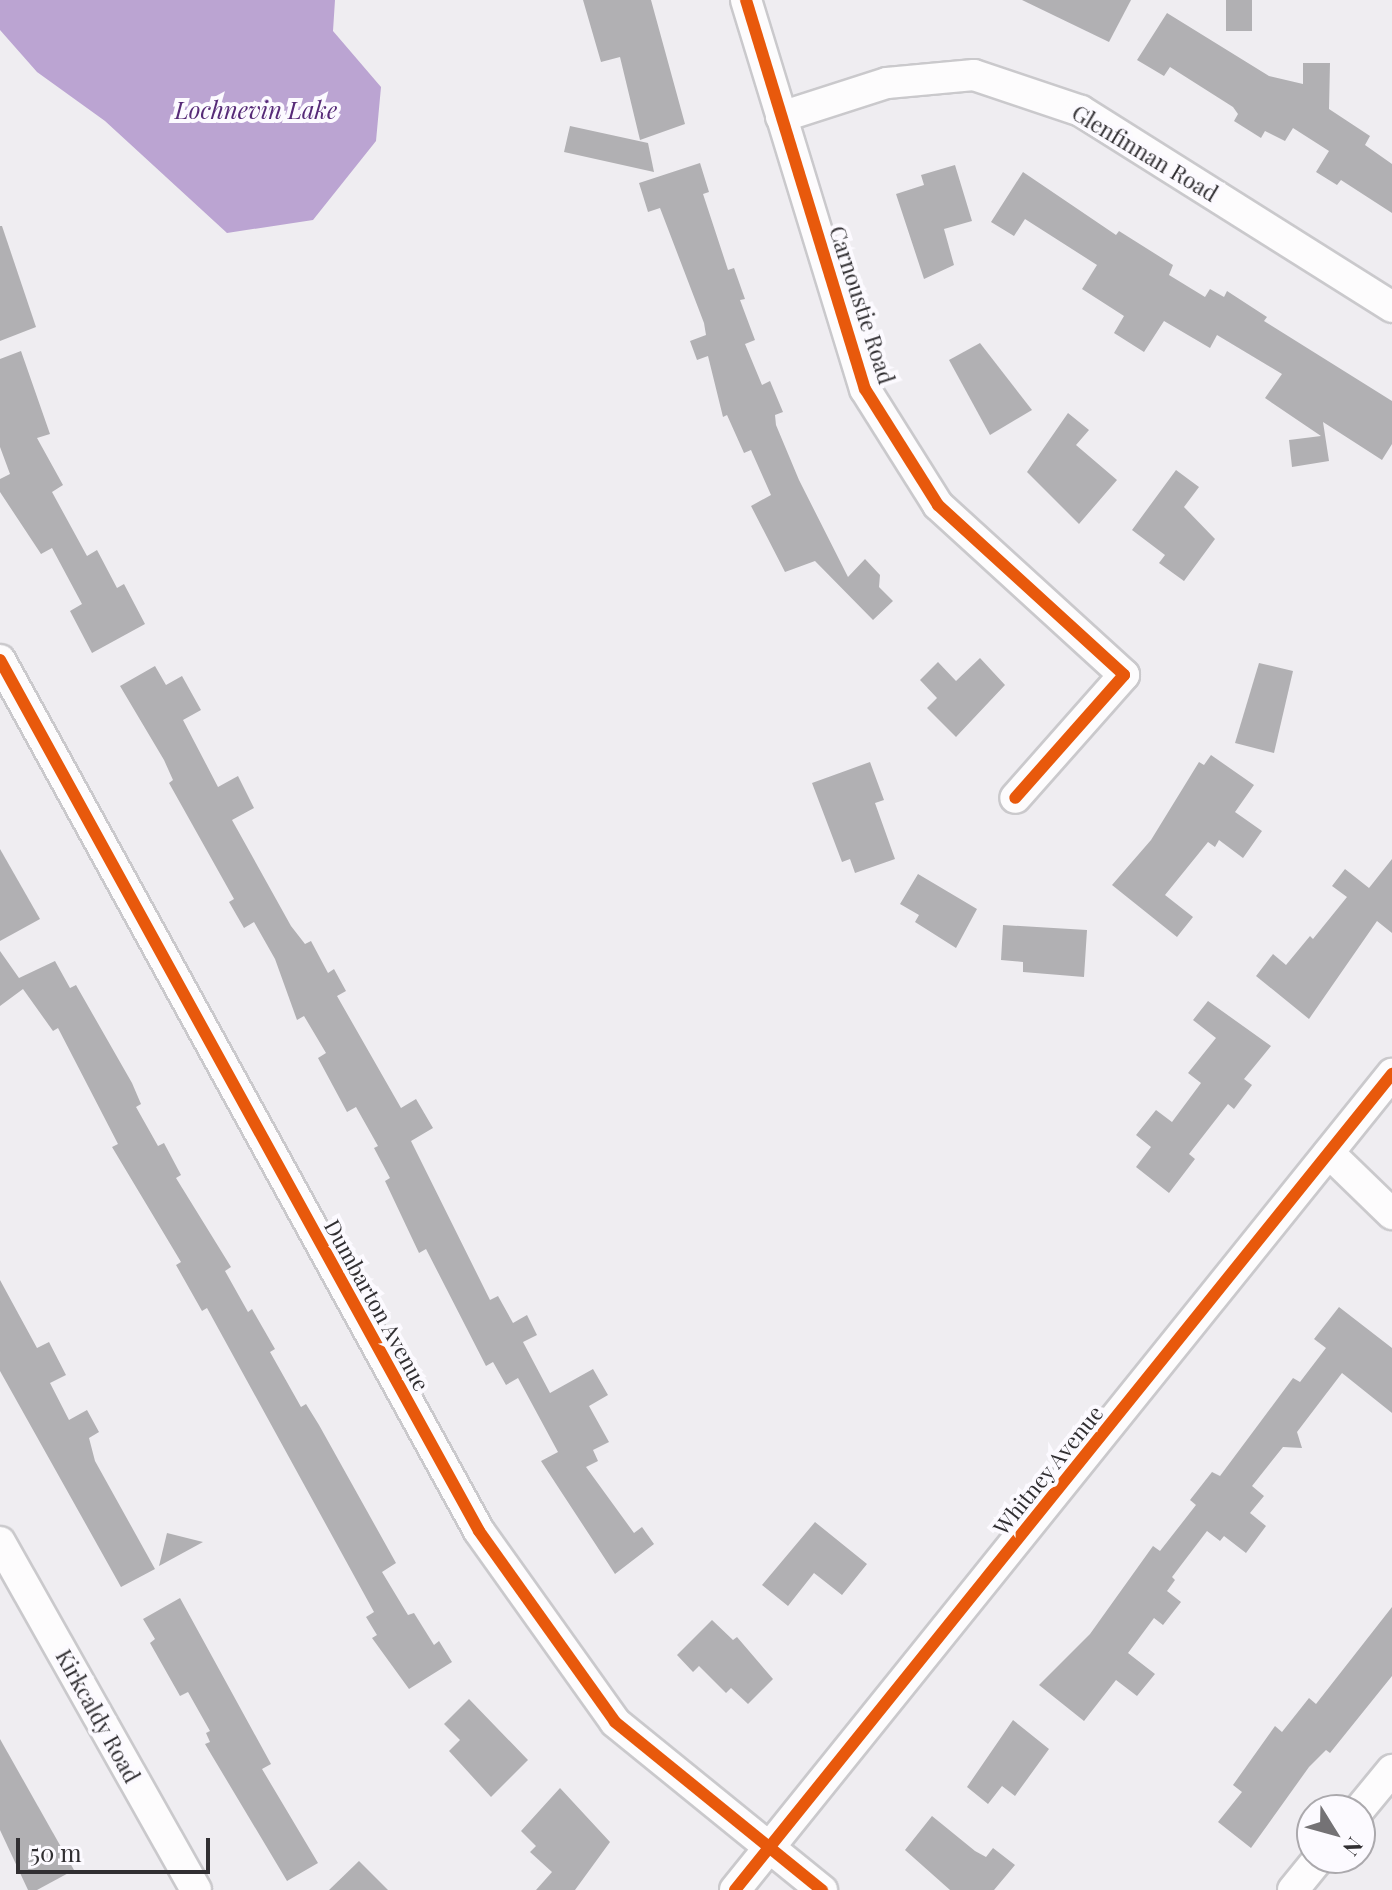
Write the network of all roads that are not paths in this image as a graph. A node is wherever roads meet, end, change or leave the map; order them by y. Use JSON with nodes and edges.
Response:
{"nodes":[{"id":1,"x":746,"y":0,"type":"edge"},
{"id":2,"x":781,"y":117,"type":"junction"},
{"id":3,"x":1392,"y":307,"type":"edge"},
{"id":4,"x":0,"y":660,"type":"edge"},
{"id":5,"x":1015,"y":798,"type":"dead end"},
{"id":6,"x":1392,"y":1074,"type":"edge"},
{"id":7,"x":1329,"y":1153,"type":"junction"},
{"id":8,"x":1392,"y":1214,"type":"edge"},
{"id":9,"x":0,"y":1542,"type":"edge"},
{"id":10,"x":1392,"y":1770,"type":"edge"},
{"id":11,"x":1372,"y":1794,"type":"edge"},
{"id":12,"x":769,"y":1848,"type":"junction"},
{"id":13,"x":1306,"y":1874,"type":"edge"},
{"id":14,"x":196,"y":1890,"type":"edge"},
{"id":15,"x":735,"y":1890,"type":"edge"},
{"id":16,"x":822,"y":1890,"type":"edge"},
{"id":17,"x":1293,"y":1890,"type":"edge"}],
"edges":[{"from":1,"to":2,"type":"street","name":"Carnoustie Road"},
{"from":2,"to":3,"type":"street","name":"Glenfinnan Road"},
{"from":2,"to":5,"type":"street","name":"Carnoustie Road"},
{"from":4,"to":12,"type":"street","name":"Dumbarton Avenue"},
{"from":6,"to":7,"type":"street","name":"Whitney Avenue"},
{"from":7,"to":8,"type":"street"},
{"from":7,"to":12,"type":"street","name":"Whitney Avenue"},
{"from":9,"to":14,"type":"street","name":"Kirkcaldy Road"},
{"from":10,"to":11,"type":"street"},
{"from":12,"to":15,"type":"street","name":"Whitney Avenue"},
{"from":12,"to":16,"type":"street","name":"Dumbarton Avenue"},
{"from":13,"to":17,"type":"street"}]}
